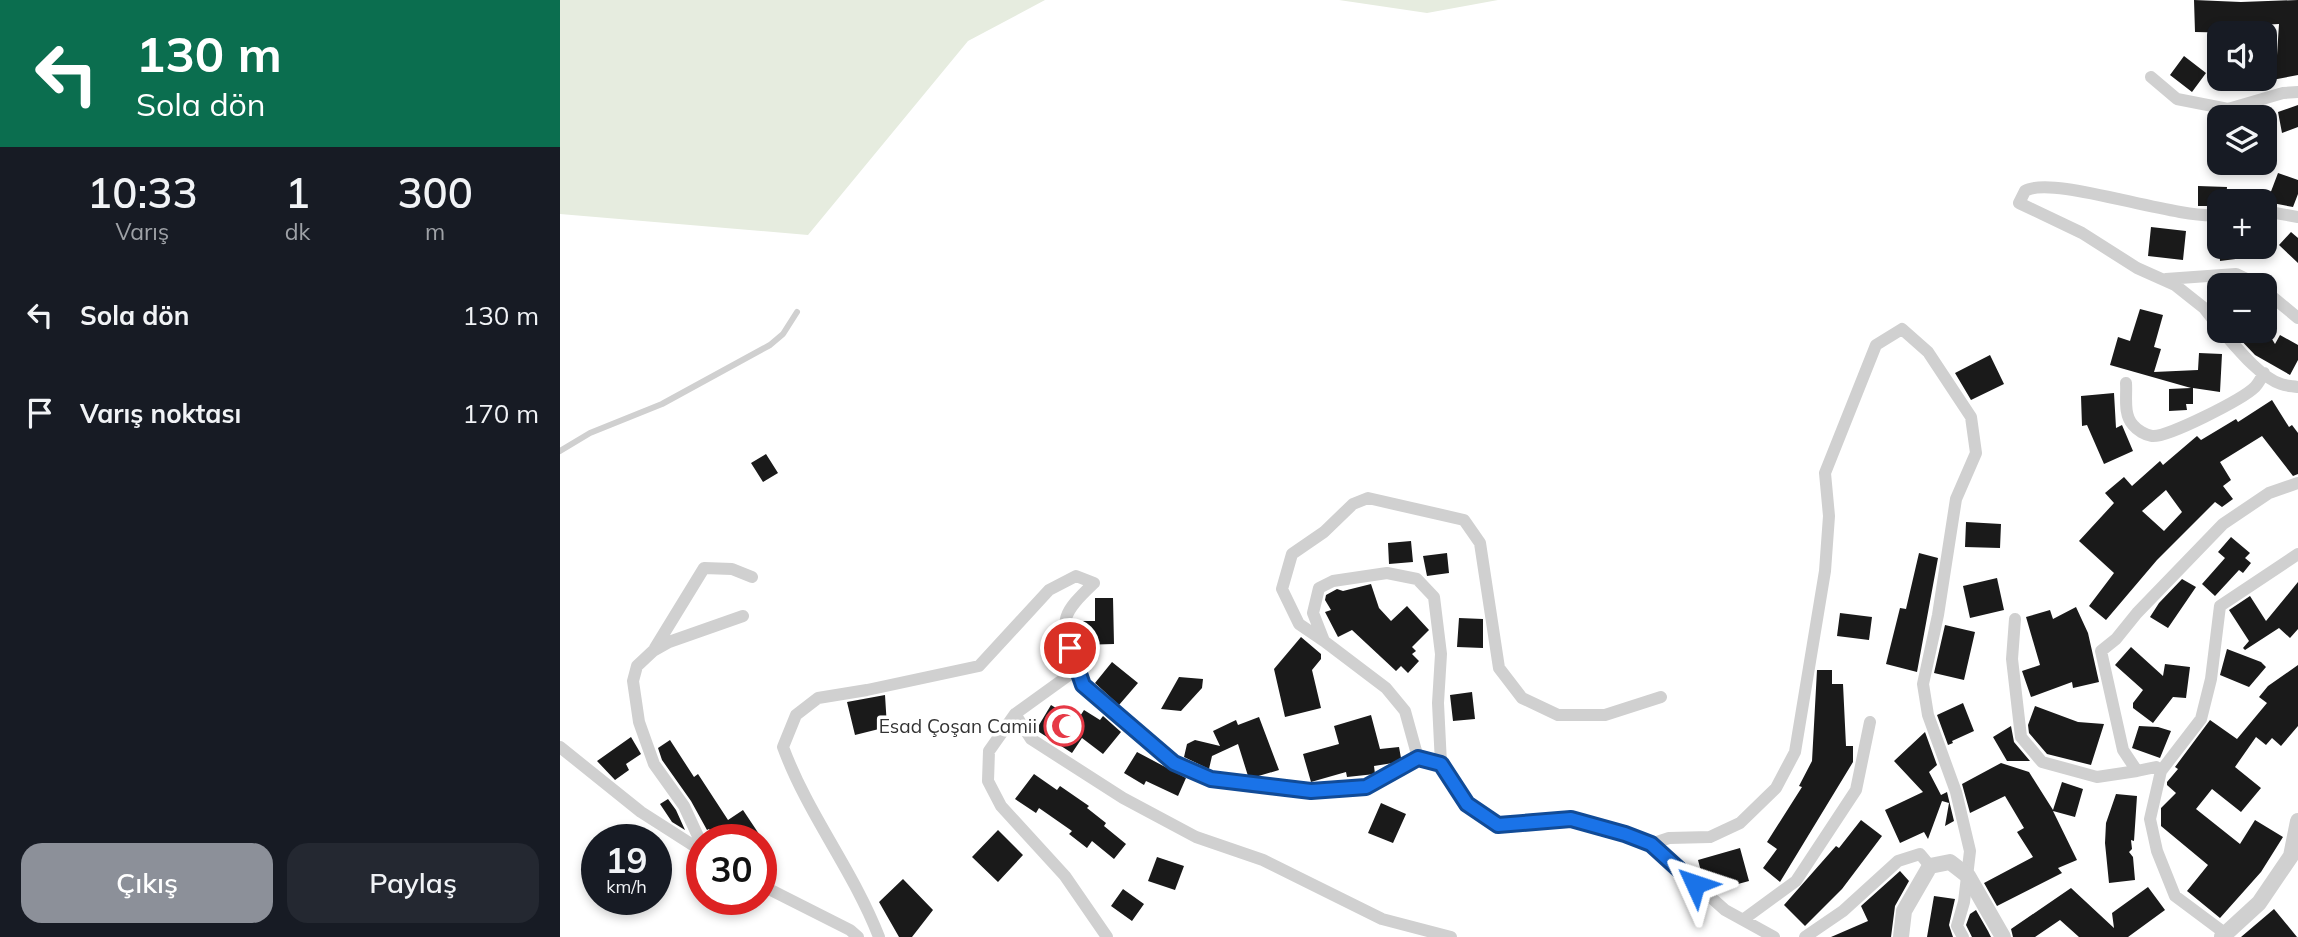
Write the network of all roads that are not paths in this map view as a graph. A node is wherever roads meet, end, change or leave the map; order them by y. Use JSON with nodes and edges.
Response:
{"nodes":[{"id":1,"x":2151,"y":77,"type":"dead end"},
{"id":2,"x":2298,"y":92,"type":"edge"},
{"id":3,"x":2277,"y":213,"type":"edge"},
{"id":4,"x":2207,"y":215,"type":"edge"},
{"id":5,"x":2298,"y":217,"type":"edge"},
{"id":6,"x":2207,"y":276,"type":"edge"},
{"id":7,"x":2166,"y":279,"type":"junction"},
{"id":8,"x":2277,"y":301,"type":"edge"},
{"id":9,"x":797,"y":312,"type":"dead end"},
{"id":10,"x":2207,"y":312,"type":"edge"},
{"id":11,"x":2298,"y":318,"type":"edge"},
{"id":12,"x":2232,"y":343,"type":"edge"},
{"id":13,"x":2264,"y":373,"type":"junction"},
{"id":14,"x":2126,"y":383,"type":"dead end"},
{"id":15,"x":2298,"y":387,"type":"edge"},
{"id":16,"x":560,"y":451,"type":"edge"},
{"id":17,"x":2298,"y":483,"type":"edge"},
{"id":18,"x":2298,"y":554,"type":"edge"},
{"id":19,"x":752,"y":577,"type":"dead end"},
{"id":20,"x":743,"y":616,"type":"dead end"},
{"id":21,"x":2015,"y":619,"type":"dead end"},
{"id":22,"x":1324,"y":641,"type":"junction"},
{"id":23,"x":653,"y":651,"type":"junction"},
{"id":24,"x":1076,"y":670,"type":"junction"},
{"id":25,"x":1661,"y":697,"type":"dead end"},
{"id":26,"x":1014,"y":714,"type":"junction"},
{"id":27,"x":1870,"y":722,"type":"dead end"},
{"id":28,"x":560,"y":747,"type":"edge"},
{"id":29,"x":1418,"y":758,"type":"junction"},
{"id":30,"x":1441,"y":764,"type":"junction"},
{"id":31,"x":2137,"y":771,"type":"junction"},
{"id":32,"x":2161,"y":771,"type":"junction"},
{"id":33,"x":2298,"y":821,"type":"edge"},
{"id":34,"x":692,"y":824,"type":"edge"},
{"id":35,"x":686,"y":840,"type":"edge"},
{"id":36,"x":1651,"y":844,"type":"junction"},
{"id":37,"x":1930,"y":866,"type":"junction"},
{"id":38,"x":1968,"y":876,"type":"junction"},
{"id":39,"x":777,"y":893,"type":"edge"},
{"id":40,"x":1744,"y":919,"type":"junction"},
{"id":41,"x":2224,"y":936,"type":"edge"},
{"id":42,"x":858,"y":937,"type":"edge"},
{"id":43,"x":879,"y":937,"type":"edge"},
{"id":44,"x":1107,"y":937,"type":"edge"},
{"id":45,"x":1451,"y":937,"type":"edge"},
{"id":46,"x":1774,"y":937,"type":"edge"},
{"id":47,"x":1805,"y":937,"type":"edge"},
{"id":48,"x":1900,"y":937,"type":"edge"},
{"id":49,"x":1963,"y":937,"type":"edge"},
{"id":50,"x":2003,"y":937,"type":"edge"}],
"edges":[{"from":1,"to":2,"type":"street"},
{"from":3,"to":5,"type":"street"},
{"from":4,"to":7,"type":"street"},
{"from":6,"to":7,"type":"street"},
{"from":7,"to":10,"type":"street"},
{"from":8,"to":11,"type":"street"},
{"from":9,"to":16,"type":"lane"},
{"from":12,"to":13,"type":"street"},
{"from":13,"to":14,"type":"street"},
{"from":13,"to":15,"type":"street"},
{"from":17,"to":31,"type":"street"},
{"from":18,"to":32,"type":"street"},
{"from":19,"to":23,"type":"street"},
{"from":20,"to":23,"type":"street"},
{"from":21,"to":31,"type":"street"},
{"from":22,"to":25,"type":"street"},
{"from":22,"to":29,"type":"street"},
{"from":22,"to":30,"type":"street"},
{"from":23,"to":34,"type":"street"},
{"from":24,"to":26,"type":"street"},
{"from":24,"to":29,"type":"street"},
{"from":24,"to":43,"type":"street"},
{"from":26,"to":44,"type":"street"},
{"from":26,"to":45,"type":"street"},
{"from":27,"to":40,"type":"street"},
{"from":28,"to":35,"type":"street"},
{"from":29,"to":30,"type":"street"},
{"from":30,"to":36,"type":"street"},
{"from":31,"to":32,"type":"street"},
{"from":32,"to":41,"type":"street"},
{"from":33,"to":41,"type":"street"},
{"from":36,"to":38,"type":"street"},
{"from":36,"to":40,"type":"street"},
{"from":37,"to":38,"type":"street"},
{"from":37,"to":47,"type":"street"},
{"from":37,"to":48,"type":"street"},
{"from":38,"to":49,"type":"street"},
{"from":38,"to":50,"type":"street"},
{"from":39,"to":42,"type":"street"},
{"from":40,"to":46,"type":"street"}]}
